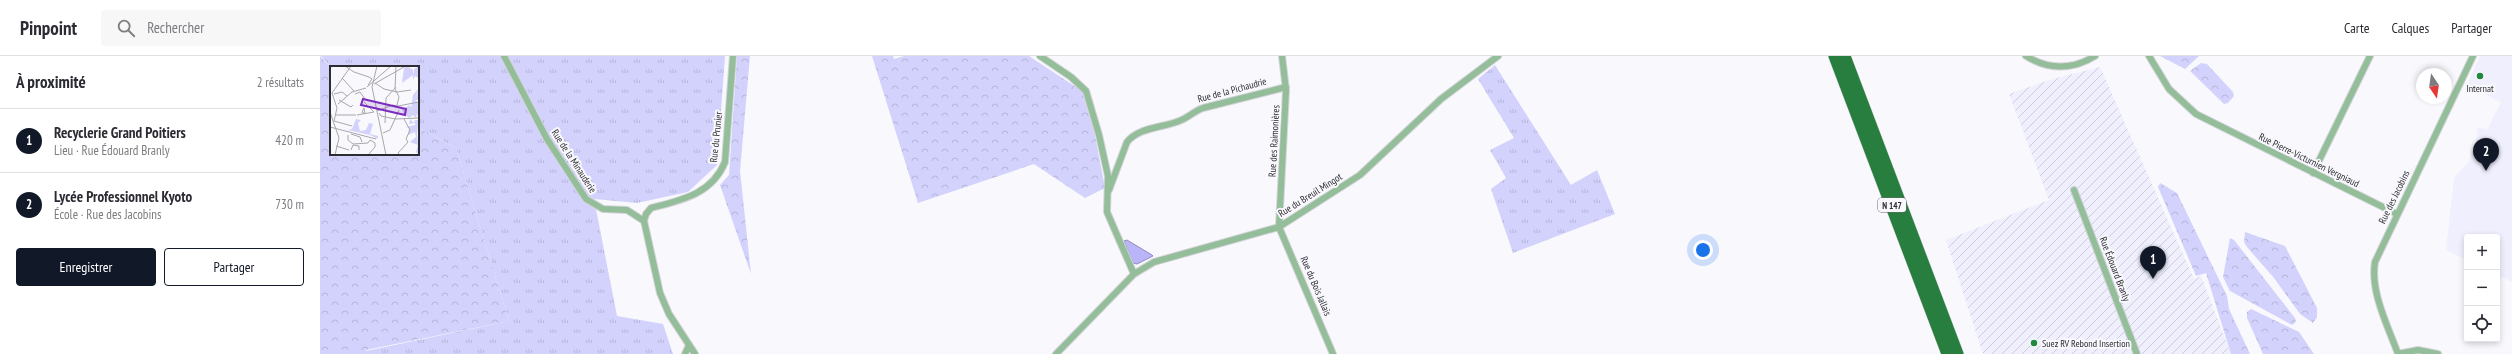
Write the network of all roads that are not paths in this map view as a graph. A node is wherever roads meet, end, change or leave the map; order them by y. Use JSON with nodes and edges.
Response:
{"nodes":[{"id":1,"x":504,"y":56,"type":"edge"},
{"id":2,"x":733,"y":56,"type":"edge"},
{"id":3,"x":1040,"y":56,"type":"edge"},
{"id":4,"x":1282,"y":56,"type":"edge"},
{"id":5,"x":1498,"y":56,"type":"edge"},
{"id":6,"x":1834,"y":56,"type":"edge"},
{"id":7,"x":1845,"y":56,"type":"edge"},
{"id":8,"x":2026,"y":56,"type":"edge"},
{"id":9,"x":2095,"y":56,"type":"edge"},
{"id":10,"x":2149,"y":56,"type":"edge"},
{"id":11,"x":2370,"y":56,"type":"edge"},
{"id":12,"x":2473,"y":56,"type":"edge"},
{"id":13,"x":1286,"y":86,"type":"junction"},
{"id":14,"x":2313,"y":173,"type":"junction"},
{"id":15,"x":2074,"y":190,"type":"dead end"},
{"id":16,"x":1108,"y":194,"type":"junction"},
{"id":17,"x":2397,"y":214,"type":"junction"},
{"id":18,"x":644,"y":221,"type":"junction"},
{"id":19,"x":1279,"y":227,"type":"junction"},
{"id":20,"x":1134,"y":274,"type":"junction"},
{"id":21,"x":688,"y":345,"type":"junction"},
{"id":22,"x":685,"y":354,"type":"edge"},
{"id":23,"x":695,"y":354,"type":"edge"},
{"id":24,"x":1056,"y":354,"type":"edge"},
{"id":25,"x":1333,"y":354,"type":"edge"},
{"id":26,"x":1947,"y":354,"type":"edge"},
{"id":27,"x":1958,"y":354,"type":"edge"},
{"id":28,"x":2137,"y":354,"type":"edge"},
{"id":29,"x":2398,"y":354,"type":"edge"},
{"id":30,"x":2438,"y":354,"type":"edge"}],
"edges":[{"from":1,"to":18,"type":"street","name":"Rue de la Minauderie"},
{"from":2,"to":18,"type":"street","name":"Rue du Prunier"},
{"from":3,"to":16,"type":"street"},
{"from":4,"to":13,"type":"street","name":"Rue des Raimonières"},
{"from":5,"to":19,"type":"street","name":"Rue du Breuil Mingot"},
{"from":6,"to":26,"type":"highway","number":"N 147"},
{"from":7,"to":27,"type":"highway","number":"N 147"},
{"from":8,"to":9,"type":"street"},
{"from":10,"to":14,"type":"street","name":"Rue Pierre-Victurnien Vergniaud"},
{"from":11,"to":14,"type":"street"},
{"from":12,"to":17,"type":"street","name":"Rue des Jacobins"},
{"from":13,"to":16,"type":"street","name":"Rue de la Pichaudrie"},
{"from":13,"to":19,"type":"street","name":"Rue des Raimonières"},
{"from":14,"to":17,"type":"street","name":"Rue Pierre-Victurnien Vergniaud"},
{"from":15,"to":28,"type":"street","name":"Rue Édouard Branly"},
{"from":16,"to":20,"type":"street"},
{"from":17,"to":29,"type":"street","name":"Rue des Jacobins"},
{"from":18,"to":21,"type":"street"},
{"from":19,"to":20,"type":"street","name":"Rue du Breuil Mingot"},
{"from":19,"to":25,"type":"street","name":"Rue du Bois Jallais"},
{"from":20,"to":24,"type":"street","name":"Rue du Breuil Mingot"},
{"from":21,"to":22,"type":"street"},
{"from":21,"to":23,"type":"street"},
{"from":29,"to":30,"type":"street"}]}
